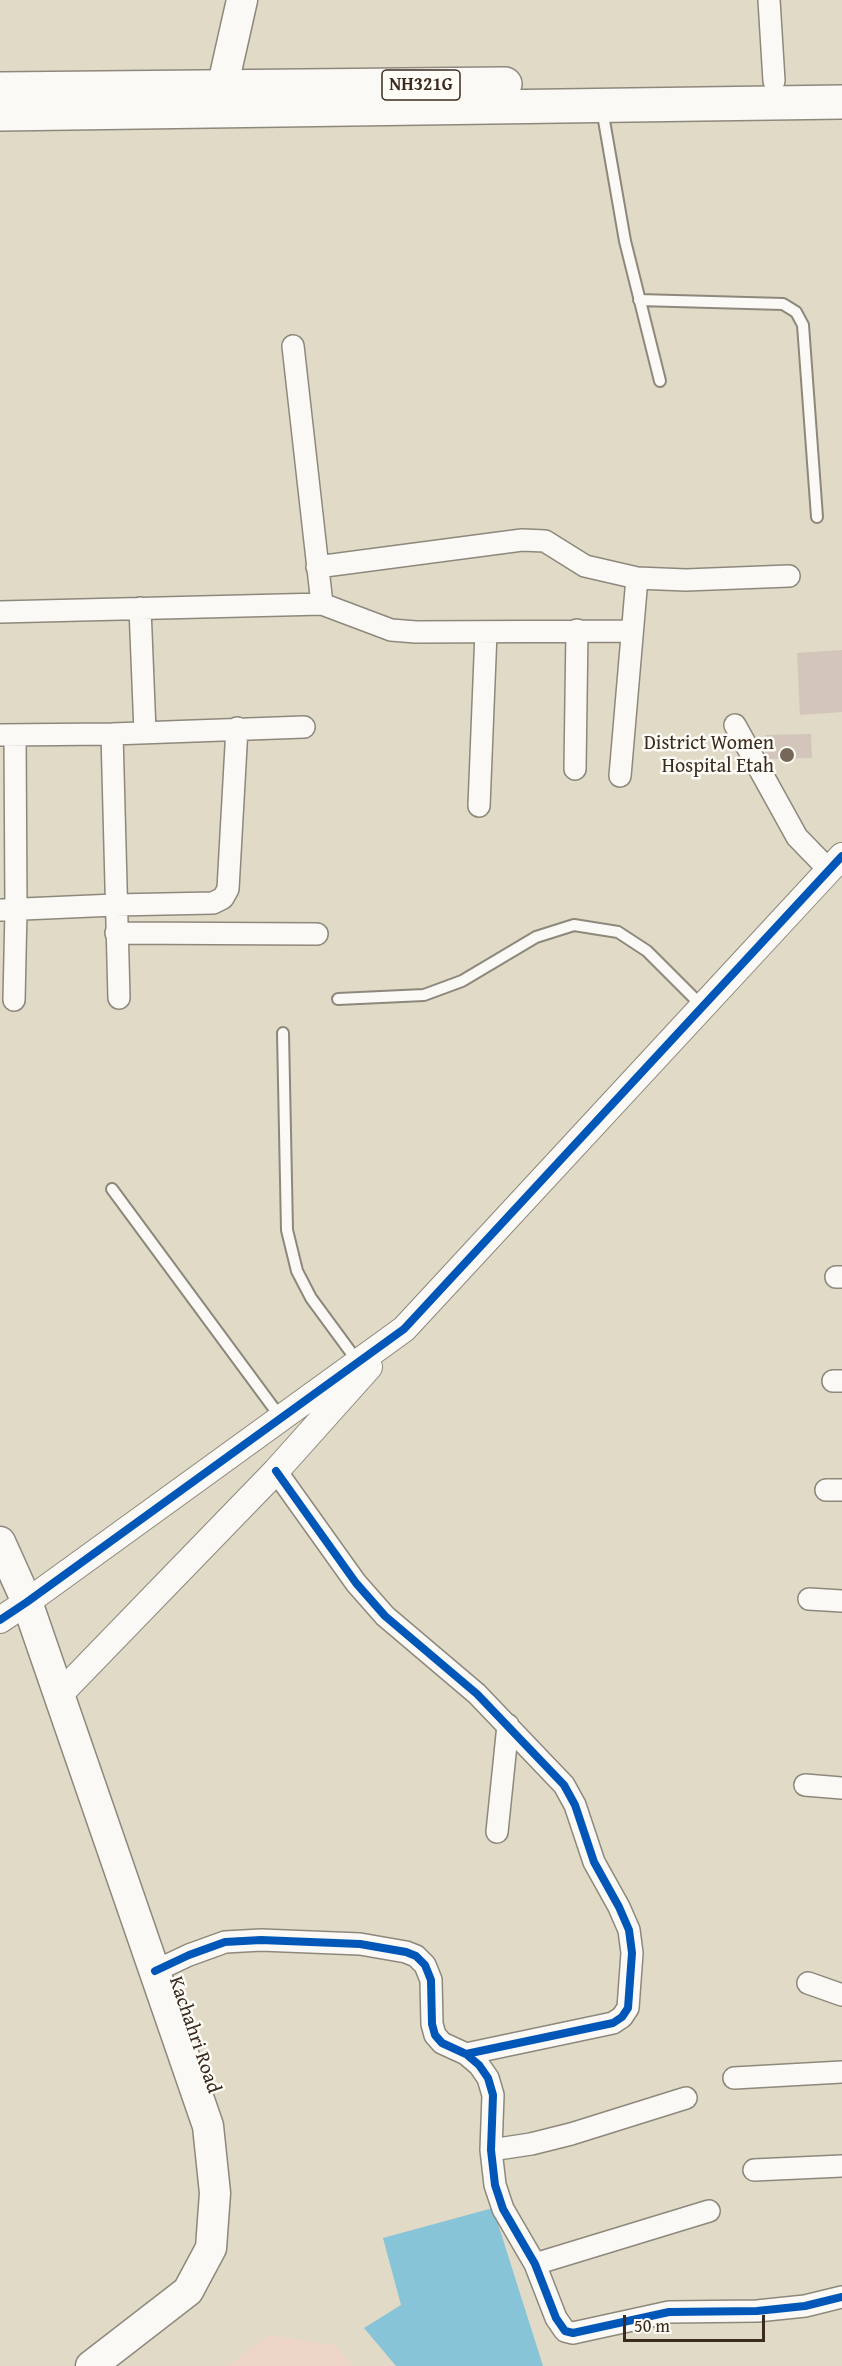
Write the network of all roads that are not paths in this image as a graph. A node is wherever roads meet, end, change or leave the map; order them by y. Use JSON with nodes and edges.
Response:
{"nodes":[{"id":1,"x":242,"y":0,"type":"edge"},
{"id":2,"x":769,"y":0,"type":"edge"},
{"id":3,"x":842,"y":80,"type":"edge"},
{"id":4,"x":774,"y":81,"type":"junction"},
{"id":5,"x":0,"y":89,"type":"edge"},
{"id":6,"x":219,"y":99,"type":"junction"},
{"id":7,"x":842,"y":102,"type":"edge"},
{"id":8,"x":602,"y":105,"type":"junction"},
{"id":9,"x":0,"y":114,"type":"edge"},
{"id":10,"x":639,"y":300,"type":"junction"},
{"id":11,"x":292,"y":346,"type":"dead end"},
{"id":12,"x":660,"y":381,"type":"dead end"},
{"id":13,"x":816,"y":517,"type":"dead end"},
{"id":14,"x":317,"y":567,"type":"junction"},
{"id":15,"x":789,"y":576,"type":"dead end"},
{"id":16,"x":637,"y":578,"type":"junction"},
{"id":17,"x":322,"y":604,"type":"junction"},
{"id":18,"x":140,"y":608,"type":"junction"},
{"id":19,"x":0,"y":612,"type":"edge"},
{"id":20,"x":577,"y":630,"type":"junction"},
{"id":21,"x":632,"y":631,"type":"junction"},
{"id":22,"x":486,"y":632,"type":"junction"},
{"id":23,"x":735,"y":725,"type":"dead end"},
{"id":24,"x":304,"y":727,"type":"dead end"},
{"id":25,"x":237,"y":728,"type":"junction"},
{"id":26,"x":145,"y":732,"type":"junction"},
{"id":27,"x":112,"y":734,"type":"junction"},
{"id":28,"x":7,"y":735,"type":"edge"},
{"id":29,"x":575,"y":768,"type":"dead end"},
{"id":30,"x":620,"y":776,"type":"dead end"},
{"id":31,"x":479,"y":806,"type":"dead end"},
{"id":32,"x":835,"y":863,"type":"edge"},
{"id":33,"x":115,"y":905,"type":"junction"},
{"id":34,"x":8,"y":910,"type":"edge"},
{"id":35,"x":116,"y":933,"type":"junction"},
{"id":36,"x":317,"y":934,"type":"dead end"},
{"id":37,"x":119,"y":998,"type":"dead end"},
{"id":38,"x":338,"y":999,"type":"dead end"},
{"id":39,"x":14,"y":1000,"type":"dead end"},
{"id":40,"x":702,"y":1006,"type":"junction"},
{"id":41,"x":283,"y":1033,"type":"dead end"},
{"id":42,"x":112,"y":1189,"type":"dead end"},
{"id":43,"x":404,"y":1329,"type":"junction"},
{"id":44,"x":358,"y":1362,"type":"junction"},
{"id":45,"x":281,"y":1418,"type":"junction"},
{"id":46,"x":276,"y":1471,"type":"junction"},
{"id":47,"x":0,"y":1542,"type":"edge"},
{"id":48,"x":809,"y":1599,"type":"dead end"},
{"id":49,"x":842,"y":1601,"type":"edge"},
{"id":50,"x":27,"y":1602,"type":"junction"},
{"id":51,"x":0,"y":1620,"type":"edge"},
{"id":52,"x":59,"y":1695,"type":"junction"},
{"id":53,"x":508,"y":1725,"type":"junction"},
{"id":54,"x":805,"y":1785,"type":"dead end"},
{"id":55,"x":842,"y":1788,"type":"edge"},
{"id":56,"x":497,"y":1832,"type":"dead end"},
{"id":57,"x":155,"y":1971,"type":"junction"},
{"id":58,"x":808,"y":1983,"type":"dead end"},
{"id":59,"x":842,"y":1995,"type":"edge"},
{"id":60,"x":466,"y":2054,"type":"junction"},
{"id":61,"x":842,"y":2072,"type":"edge"},
{"id":62,"x":734,"y":2078,"type":"dead end"},
{"id":63,"x":686,"y":2098,"type":"dead end"},
{"id":64,"x":491,"y":2151,"type":"junction"},
{"id":65,"x":842,"y":2166,"type":"edge"},
{"id":66,"x":754,"y":2170,"type":"dead end"},
{"id":67,"x":709,"y":2211,"type":"dead end"},
{"id":68,"x":535,"y":2264,"type":"junction"},
{"id":69,"x":842,"y":2297,"type":"edge"},
{"id":70,"x":91,"y":2366,"type":"edge"}],
"edges":[{"from":1,"to":6,"type":"main road"},
{"from":2,"to":4,"type":"street"},
{"from":3,"to":4,"type":"highway","number":"NH321G"},
{"from":4,"to":6,"type":"highway","number":"NH321G"},
{"from":5,"to":6,"type":"highway","number":"NH321G"},
{"from":6,"to":8,"type":"highway"},
{"from":6,"to":9,"type":"highway"},
{"from":7,"to":8,"type":"highway"},
{"from":8,"to":10,"type":"lane"},
{"from":10,"to":12,"type":"lane"},
{"from":10,"to":13,"type":"lane"},
{"from":11,"to":14,"type":"street"},
{"from":14,"to":16,"type":"street"},
{"from":14,"to":17,"type":"street"},
{"from":15,"to":16,"type":"street"},
{"from":16,"to":21,"type":"street"},
{"from":17,"to":18,"type":"street"},
{"from":17,"to":22,"type":"street"},
{"from":18,"to":19,"type":"street"},
{"from":18,"to":26,"type":"street"},
{"from":20,"to":21,"type":"street"},
{"from":20,"to":22,"type":"street"},
{"from":20,"to":29,"type":"street"},
{"from":21,"to":30,"type":"street"},
{"from":22,"to":31,"type":"street"},
{"from":23,"to":32,"type":"street"},
{"from":24,"to":25,"type":"street"},
{"from":25,"to":26,"type":"street"},
{"from":25,"to":33,"type":"street"},
{"from":26,"to":27,"type":"street"},
{"from":27,"to":28,"type":"street"},
{"from":27,"to":33,"type":"street"},
{"from":28,"to":34,"type":"street"},
{"from":32,"to":40,"type":"street"},
{"from":33,"to":34,"type":"street"},
{"from":33,"to":35,"type":"street"},
{"from":34,"to":39,"type":"street"},
{"from":35,"to":36,"type":"street"},
{"from":35,"to":37,"type":"street"},
{"from":38,"to":40,"type":"lane"},
{"from":40,"to":43,"type":"street"},
{"from":41,"to":44,"type":"lane"},
{"from":42,"to":45,"type":"lane"},
{"from":43,"to":44,"type":"street"},
{"from":43,"to":46,"type":"street"},
{"from":44,"to":45,"type":"street"},
{"from":45,"to":50,"type":"street"},
{"from":46,"to":52,"type":"street"},
{"from":46,"to":53,"type":"street"},
{"from":47,"to":50,"type":"main road","name":"Kachahri Road"},
{"from":48,"to":49,"type":"street"},
{"from":50,"to":51,"type":"street"},
{"from":50,"to":52,"type":"main road","name":"Kachahri Road"},
{"from":52,"to":57,"type":"main road","name":"Kachahri Road"},
{"from":53,"to":56,"type":"street"},
{"from":53,"to":60,"type":"street"},
{"from":54,"to":55,"type":"street"},
{"from":57,"to":60,"type":"street"},
{"from":57,"to":70,"type":"main road","name":"Kachahri Road"},
{"from":58,"to":59,"type":"street"},
{"from":60,"to":64,"type":"street"},
{"from":61,"to":62,"type":"street"},
{"from":63,"to":64,"type":"street"},
{"from":64,"to":68,"type":"street"},
{"from":65,"to":66,"type":"street"},
{"from":67,"to":68,"type":"street"},
{"from":68,"to":69,"type":"street"}]}
